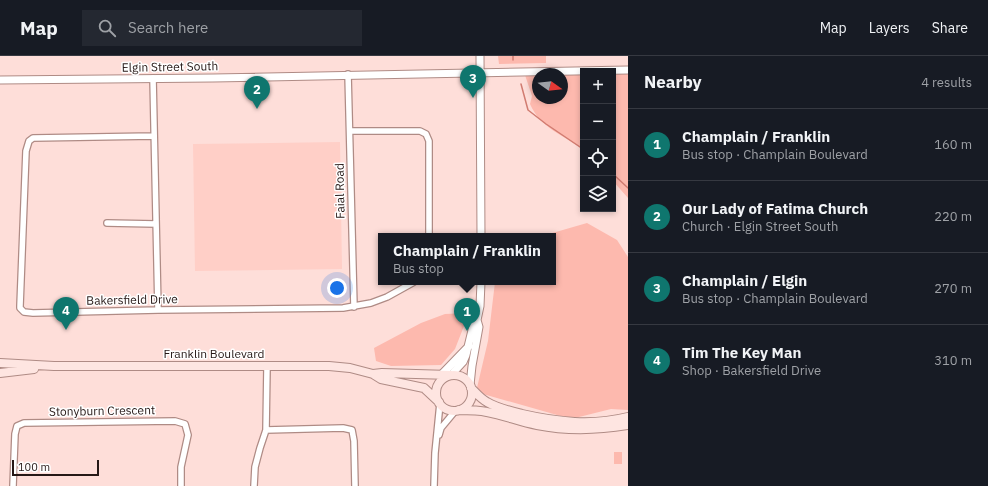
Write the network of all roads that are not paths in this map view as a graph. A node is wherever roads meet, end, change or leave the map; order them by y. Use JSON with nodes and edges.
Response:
{"nodes":[{"id":1,"x":480,"y":56,"type":"edge"},
{"id":2,"x":628,"y":70,"type":"edge"},
{"id":3,"x":480,"y":72,"type":"junction"},
{"id":4,"x":348,"y":74,"type":"junction"},
{"id":5,"x":153,"y":78,"type":"junction"},
{"id":6,"x":0,"y":80,"type":"edge"},
{"id":7,"x":350,"y":131,"type":"junction"},
{"id":8,"x":154,"y":136,"type":"junction"},
{"id":9,"x":107,"y":222,"type":"dead end"},
{"id":10,"x":156,"y":224,"type":"junction"},
{"id":11,"x":429,"y":233,"type":"edge"},
{"id":12,"x":481,"y":233,"type":"edge"},
{"id":13,"x":409,"y":285,"type":"edge"},
{"id":14,"x":481,"y":285,"type":"edge"},
{"id":15,"x":354,"y":307,"type":"junction"},
{"id":16,"x":158,"y":310,"type":"junction"},
{"id":17,"x":477,"y":320,"type":"junction"},
{"id":18,"x":469,"y":346,"type":"junction"},
{"id":19,"x":0,"y":363,"type":"edge"},
{"id":20,"x":54,"y":366,"type":"junction"},
{"id":21,"x":267,"y":367,"type":"junction"},
{"id":22,"x":0,"y":373,"type":"edge"},
{"id":23,"x":373,"y":374,"type":"junction"},
{"id":24,"x":440,"y":375,"type":"junction"},
{"id":25,"x":451,"y":375,"type":"junction"},
{"id":26,"x":471,"y":386,"type":"junction"},
{"id":27,"x":439,"y":402,"type":"junction"},
{"id":28,"x":458,"y":410,"type":"junction"},
{"id":29,"x":628,"y":417,"type":"edge"},
{"id":30,"x":628,"y":425,"type":"edge"},
{"id":31,"x":266,"y":430,"type":"junction"},
{"id":32,"x":435,"y":452,"type":"junction"},
{"id":33,"x":13,"y":486,"type":"edge"},
{"id":34,"x":181,"y":486,"type":"edge"},
{"id":35,"x":254,"y":486,"type":"edge"},
{"id":36,"x":355,"y":486,"type":"edge"},
{"id":37,"x":434,"y":486,"type":"edge"}],
"edges":[{"from":1,"to":3,"type":"street"},
{"from":2,"to":3,"type":"street","name":"Elgin Street South"},
{"from":3,"to":4,"type":"street","name":"Elgin Street South"},
{"from":3,"to":12,"type":"street"},
{"from":4,"to":5,"type":"street","name":"Elgin Street South"},
{"from":4,"to":7,"type":"street","name":"Faial Road"},
{"from":5,"to":6,"type":"street","name":"Elgin Street South"},
{"from":5,"to":8,"type":"street"},
{"from":7,"to":11,"type":"street"},
{"from":7,"to":15,"type":"street","name":"Faial Road"},
{"from":8,"to":10,"type":"street"},
{"from":8,"to":16,"type":"street","name":"Bakersfield Drive"},
{"from":9,"to":10,"type":"street"},
{"from":10,"to":16,"type":"street"},
{"from":13,"to":15,"type":"street","name":"Bakersfield Drive"},
{"from":14,"to":17,"type":"street"},
{"from":15,"to":16,"type":"street","name":"Bakersfield Drive"},
{"from":17,"to":18,"type":"street"},
{"from":17,"to":26,"type":"street"},
{"from":18,"to":24,"type":"street"},
{"from":18,"to":25,"type":"street"},
{"from":19,"to":20,"type":"main road","name":"Franklin Boulevard"},
{"from":20,"to":21,"type":"main road","name":"Franklin Boulevard"},
{"from":20,"to":22,"type":"main road","name":"Franklin Boulevard"},
{"from":21,"to":23,"type":"main road","name":"Franklin Boulevard"},
{"from":21,"to":31,"type":"street"},
{"from":23,"to":24,"type":"main road","name":"Franklin Boulevard"},
{"from":23,"to":27,"type":"main road","name":"Franklin Boulevard"},
{"from":24,"to":25,"type":"main road","name":"Franklin Boulevard"},
{"from":25,"to":26,"type":"main road"},
{"from":25,"to":27,"type":"main road"},
{"from":26,"to":28,"type":"main road"},
{"from":26,"to":29,"type":"main road"},
{"from":27,"to":28,"type":"main road"},
{"from":27,"to":32,"type":"street"},
{"from":28,"to":30,"type":"main road"},
{"from":28,"to":32,"type":"street"},
{"from":31,"to":35,"type":"street"},
{"from":31,"to":36,"type":"street"},
{"from":32,"to":37,"type":"street"},
{"from":33,"to":34,"type":"street","name":"Stonyburn Crescent"}]}
